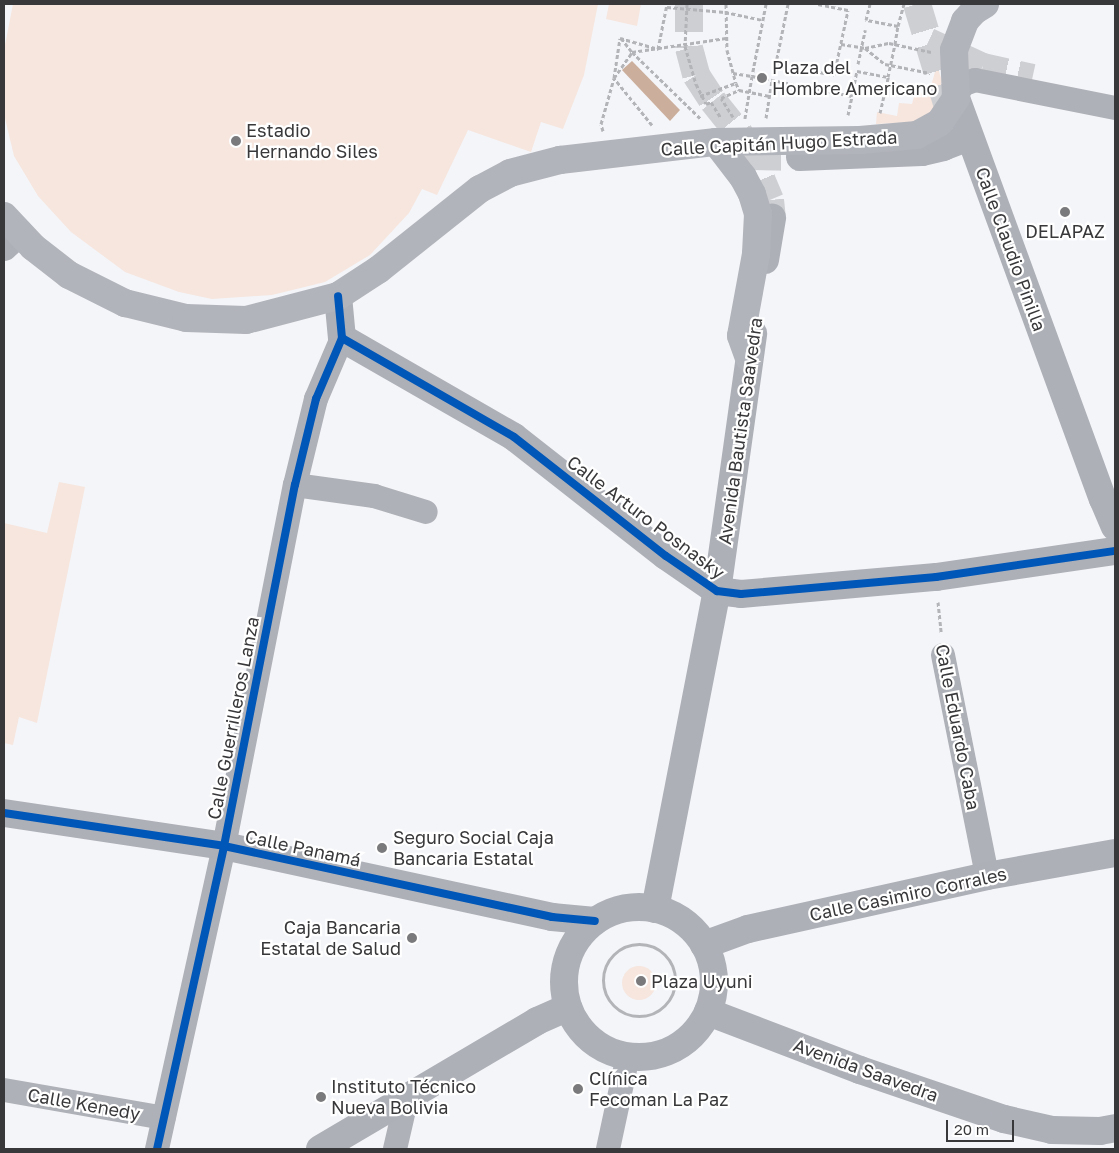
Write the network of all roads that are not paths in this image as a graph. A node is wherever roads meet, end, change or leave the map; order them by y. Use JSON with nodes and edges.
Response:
{"nodes":[{"id":1,"x":985,"y":4,"type":"edge"},
{"id":2,"x":1033,"y":76,"type":"tunnel mouth"},
{"id":3,"x":1115,"y":93,"type":"edge"},
{"id":4,"x":956,"y":98,"type":"junction"},
{"id":5,"x":1115,"y":108,"type":"edge"},
{"id":6,"x":725,"y":134,"type":"junction"},
{"id":7,"x":969,"y":137,"type":"junction"},
{"id":8,"x":790,"y":148,"type":"junction"},
{"id":9,"x":772,"y":218,"type":"tunnel mouth"},
{"id":10,"x":9,"y":232,"type":"edge"},
{"id":11,"x":338,"y":296,"type":"junction"},
{"id":12,"x":342,"y":338,"type":"junction"},
{"id":13,"x":749,"y":358,"type":"junction"},
{"id":14,"x":1087,"y":474,"type":"dead end"},
{"id":15,"x":295,"y":485,"type":"junction"},
{"id":16,"x":1103,"y":499,"type":"junction"},
{"id":17,"x":426,"y":512,"type":"dead end"},
{"id":18,"x":1115,"y":527,"type":"edge"},
{"id":19,"x":1115,"y":551,"type":"edge"},
{"id":20,"x":717,"y":591,"type":"junction"},
{"id":21,"x":942,"y":655,"type":"road end"},
{"id":22,"x":4,"y":813,"type":"edge"},
{"id":23,"x":224,"y":846,"type":"junction"},
{"id":24,"x":1115,"y":853,"type":"edge"},
{"id":25,"x":987,"y":876,"type":"junction"},
{"id":26,"x":654,"y":909,"type":"junction"},
{"id":27,"x":594,"y":921,"type":"junction"},
{"id":28,"x":704,"y":944,"type":"junction"},
{"id":29,"x":568,"y":1007,"type":"junction"},
{"id":30,"x":708,"y":1012,"type":"junction"},
{"id":31,"x":628,"y":1056,"type":"junction"},
{"id":32,"x":4,"y":1090,"type":"edge"},
{"id":33,"x":406,"y":1097,"type":"junction"},
{"id":34,"x":164,"y":1118,"type":"junction"},
{"id":35,"x":1115,"y":1128,"type":"edge"},
{"id":36,"x":157,"y":1149,"type":"edge"},
{"id":37,"x":320,"y":1149,"type":"edge"},
{"id":38,"x":395,"y":1149,"type":"edge"},
{"id":39,"x":608,"y":1149,"type":"edge"}],
"edges":[{"from":1,"to":4,"type":"main road","name":"Calle Claudio Pinilla"},
{"from":2,"to":3,"type":"street"},
{"from":4,"to":5,"type":"street"},
{"from":4,"to":7,"type":"main road","name":"Calle Claudio Pinilla"},
{"from":4,"to":8,"type":"main road","name":"Calle Capitán Hugo Estrada"},
{"from":6,"to":8,"type":"main road","name":"Calle Capitán Hugo Estrada"},
{"from":6,"to":11,"type":"main road","name":"Calle Capitán Hugo Estrada"},
{"from":6,"to":13,"type":"main road"},
{"from":7,"to":8,"type":"main road"},
{"from":7,"to":16,"type":"main road","name":"Calle Claudio Pinilla"},
{"from":9,"to":13,"type":"main road","name":"Avenida Bautista Saavedra"},
{"from":10,"to":11,"type":"main road","name":"Calle Capitán Hugo Estrada"},
{"from":11,"to":12,"type":"main road","name":"Calle Guerrilleros Lanza"},
{"from":12,"to":15,"type":"street","name":"Calle Guerrilleros Lanza"},
{"from":12,"to":20,"type":"main road","name":"Calle Arturo Posnasky"},
{"from":13,"to":20,"type":"main road","name":"Avenida Bautista Saavedra"},
{"from":14,"to":16,"type":"main road","name":"Calle Claudio Pinilla"},
{"from":15,"to":17,"type":"street"},
{"from":15,"to":23,"type":"street","name":"Calle Guerrilleros Lanza"},
{"from":16,"to":18,"type":"main road","name":"Calle Claudio Pinilla"},
{"from":19,"to":20,"type":"main road","name":"Calle Arturo Posnasky"},
{"from":20,"to":26,"type":"main road","name":"Avenida Bautista Saavedra"},
{"from":21,"to":25,"type":"street","name":"Calle Eduardo Caba"},
{"from":22,"to":23,"type":"main road","name":"Calle Panamá"},
{"from":23,"to":27,"type":"main road","name":"Calle Panamá"},
{"from":23,"to":34,"type":"street","name":"Calle Guerrilleros Lanza"},
{"from":24,"to":25,"type":"main road","name":"Calle Casimiro Corrales"},
{"from":25,"to":28,"type":"main road","name":"Calle Casimiro Corrales"},
{"from":26,"to":27,"type":"main road"},
{"from":26,"to":28,"type":"main road"},
{"from":27,"to":29,"type":"main road"},
{"from":28,"to":30,"type":"main road"},
{"from":29,"to":31,"type":"main road"},
{"from":29,"to":33,"type":"main road"},
{"from":30,"to":31,"type":"main road"},
{"from":30,"to":35,"type":"main road","name":"Avenida Saavedra"},
{"from":31,"to":39,"type":"street"},
{"from":32,"to":34,"type":"street","name":"Calle Kenedy"},
{"from":33,"to":37,"type":"main road"},
{"from":33,"to":38,"type":"street"},
{"from":34,"to":36,"type":"street","name":"Calle Guerrilleros Lanza"}]}
